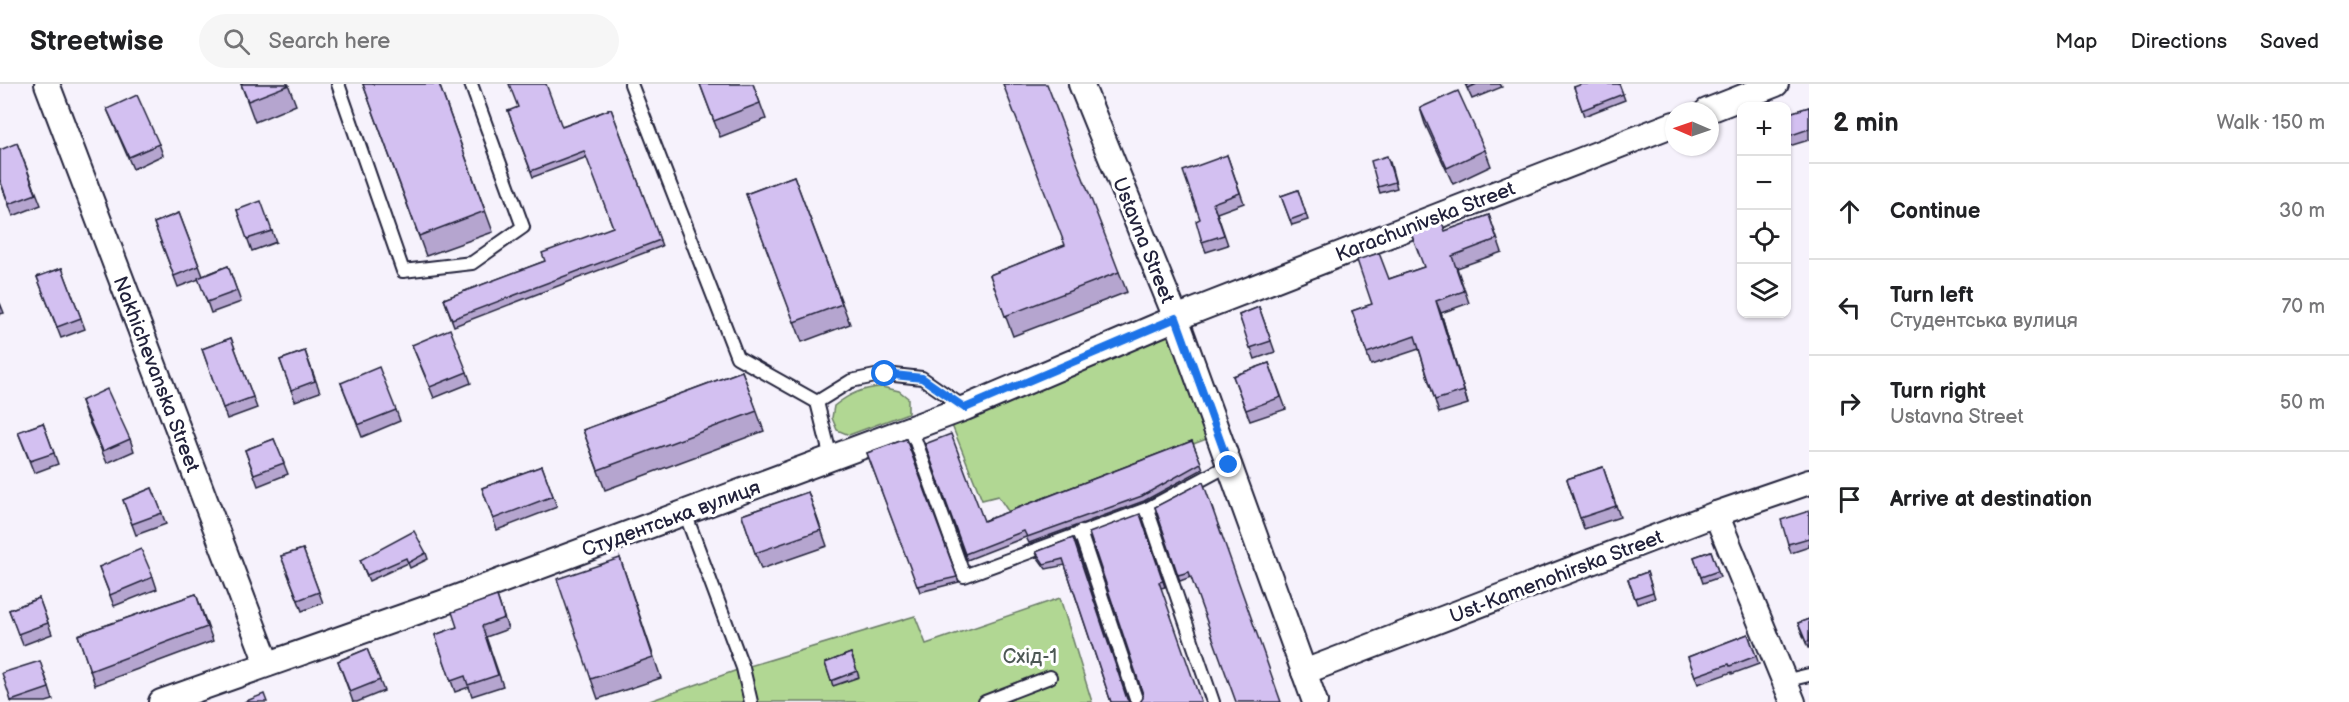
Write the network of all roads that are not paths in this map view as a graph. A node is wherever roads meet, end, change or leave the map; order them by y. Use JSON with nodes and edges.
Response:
{"nodes":[{"id":1,"x":47,"y":84,"type":"edge"},
{"id":2,"x":338,"y":84,"type":"edge"},
{"id":3,"x":471,"y":84,"type":"edge"},
{"id":4,"x":631,"y":84,"type":"edge"},
{"id":5,"x":1081,"y":84,"type":"edge"},
{"id":6,"x":1776,"y":84,"type":"edge"},
{"id":7,"x":1719,"y":106,"type":"edge"},
{"id":8,"x":1665,"y":128,"type":"edge"},
{"id":9,"x":1176,"y":318,"type":"junction"},
{"id":10,"x":817,"y":402,"type":"junction"},
{"id":11,"x":965,"y":408,"type":"junction"},
{"id":12,"x":911,"y":428,"type":"junction"},
{"id":13,"x":831,"y":458,"type":"junction"},
{"id":14,"x":1229,"y":465,"type":"junction"},
{"id":15,"x":1809,"y":482,"type":"edge"},
{"id":16,"x":1147,"y":509,"type":"junction"},
{"id":17,"x":685,"y":513,"type":"junction"},
{"id":18,"x":1716,"y":514,"type":"junction"},
{"id":19,"x":1080,"y":532,"type":"junction"},
{"id":20,"x":267,"y":663,"type":"junction"},
{"id":21,"x":1304,"y":672,"type":"junction"},
{"id":22,"x":1809,"y":675,"type":"edge"},
{"id":23,"x":1050,"y":677,"type":"dead end"},
{"id":24,"x":1789,"y":691,"type":"edge"},
{"id":25,"x":161,"y":702,"type":"edge"},
{"id":26,"x":751,"y":702,"type":"edge"},
{"id":27,"x":985,"y":702,"type":"edge"},
{"id":28,"x":1137,"y":702,"type":"edge"},
{"id":29,"x":1213,"y":702,"type":"edge"},
{"id":30,"x":1315,"y":702,"type":"edge"}],
"edges":[{"from":1,"to":20,"type":"street","name":"Nakhichevanska Street"},
{"from":2,"to":3,"type":"lane"},
{"from":4,"to":10,"type":"lane"},
{"from":5,"to":9,"type":"street","name":"Ustavna Street"},
{"from":6,"to":7,"type":"street"},
{"from":8,"to":9,"type":"street","name":"Karachunivska Street"},
{"from":9,"to":11,"type":"street","name":"Студентська вулиця"},
{"from":9,"to":14,"type":"street","name":"Ustavna Street"},
{"from":10,"to":11,"type":"lane"},
{"from":10,"to":13,"type":"lane"},
{"from":11,"to":12,"type":"street","name":"Студентська вулиця"},
{"from":12,"to":13,"type":"street","name":"Студентська вулиця"},
{"from":12,"to":19,"type":"lane"},
{"from":13,"to":17,"type":"street","name":"Студентська вулиця"},
{"from":14,"to":16,"type":"lane"},
{"from":14,"to":21,"type":"street","name":"Ustavna Street"},
{"from":15,"to":18,"type":"street","name":"Ust-Kamenohirska Street"},
{"from":16,"to":19,"type":"lane"},
{"from":16,"to":29,"type":"lane"},
{"from":17,"to":20,"type":"street","name":"Студентська вулиця"},
{"from":17,"to":26,"type":"lane"},
{"from":18,"to":21,"type":"street","name":"Ust-Kamenohirska Street"},
{"from":18,"to":24,"type":"street"},
{"from":19,"to":28,"type":"lane"},
{"from":20,"to":25,"type":"street","name":"Студентська вулиця"},
{"from":21,"to":30,"type":"street","name":"Ustavna Street"},
{"from":22,"to":24,"type":"lane"},
{"from":23,"to":27,"type":"lane"}]}
